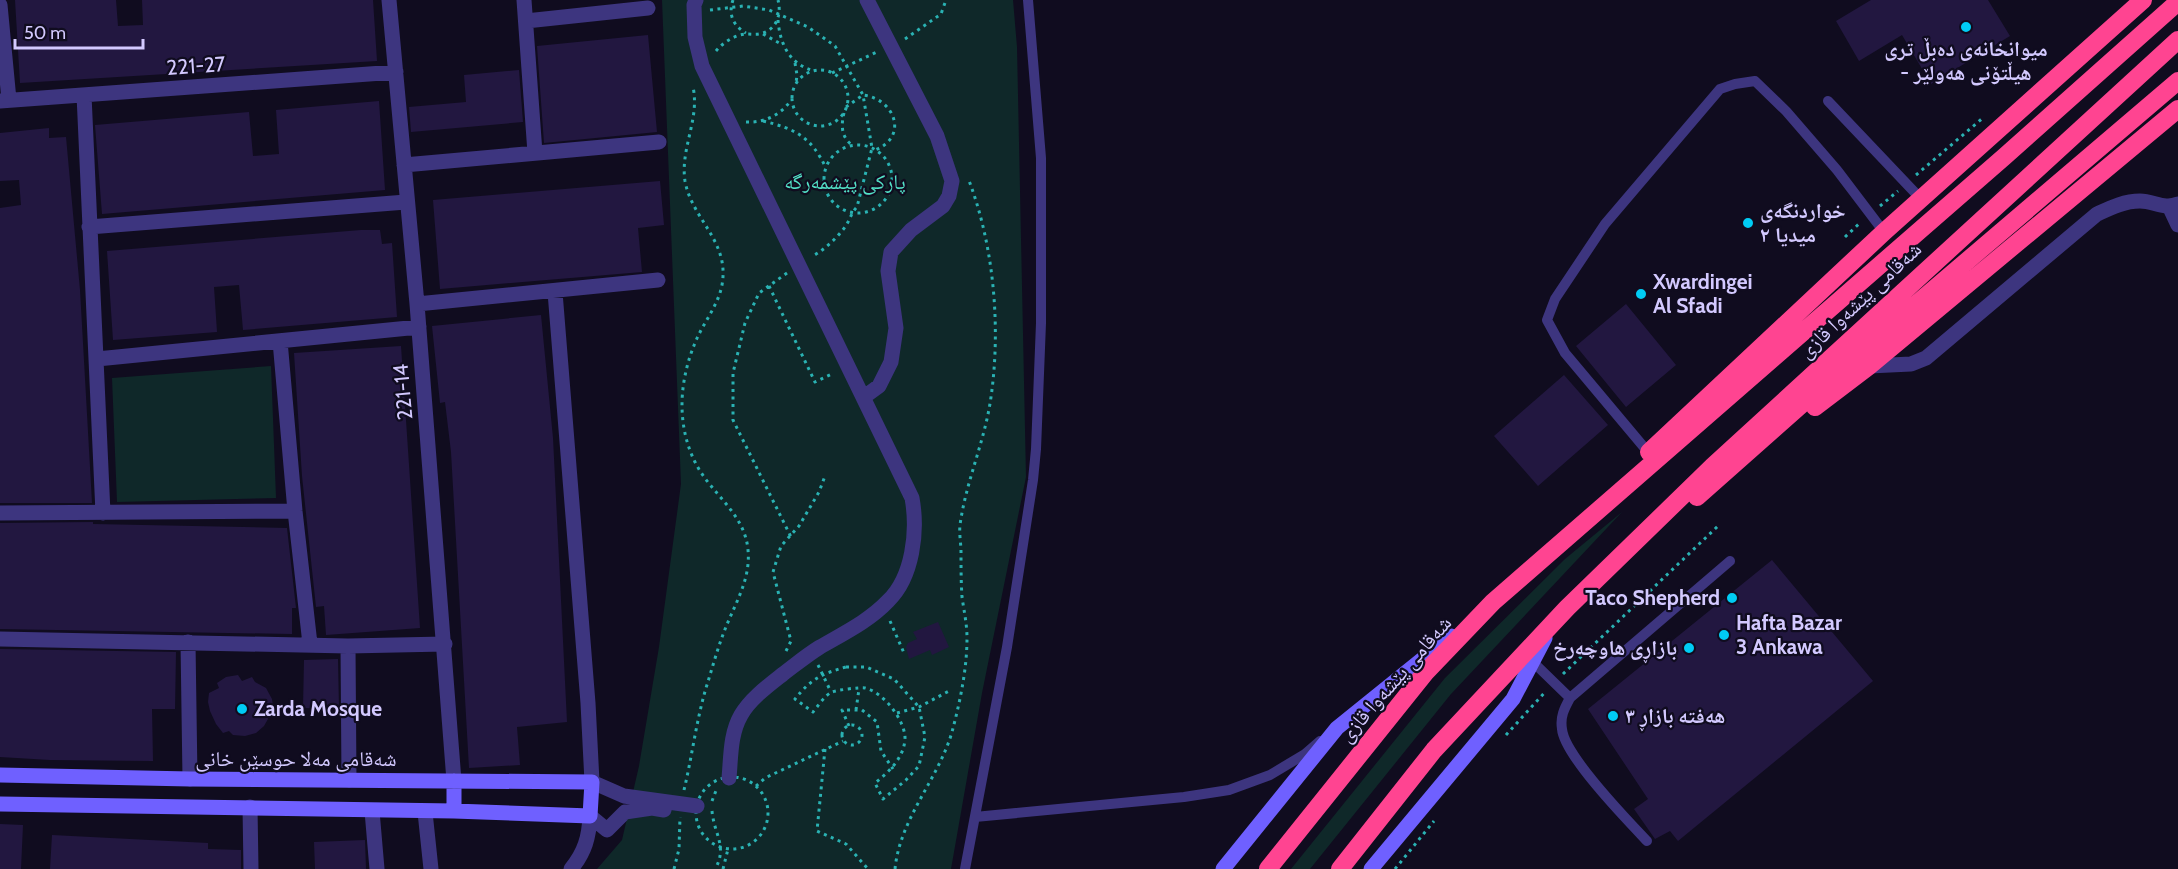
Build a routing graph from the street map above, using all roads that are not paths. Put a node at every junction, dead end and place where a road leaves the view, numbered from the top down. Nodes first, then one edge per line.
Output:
1 (389, 0) edge
2 (524, 0) edge
3 (867, 0) edge
4 (1028, 0) edge
5 (2144, 0) edge
6 (2178, 2) edge
7 (0, 5) edge
8 (648, 8) dead end
9 (695, 8) edge
10 (526, 21) junction
11 (2178, 40) edge
12 (396, 72) junction
13 (2178, 81) edge
14 (84, 95) junction
15 (5, 100) edge
16 (1828, 101) dead end
17 (2178, 109) edge
18 (659, 142) dead end
19 (535, 153) junction
20 (404, 165) junction
21 (1921, 199) junction
22 (406, 202) junction
23 (2174, 206) edge
24 (2178, 225) edge
25 (89, 227) junction
26 (1884, 232) junction
27 (658, 280) dead end
28 (555, 292) junction
29 (417, 304) junction
30 (419, 327) junction
31 (280, 340) junction
32 (97, 359) junction
33 (1869, 366) junction
34 (864, 397) junction
35 (1648, 452) junction
36 (1717, 480) junction
37 (295, 511) junction
38 (0, 513) edge
39 (103, 513) junction
40 (1571, 534) junction
41 (1730, 561) dead end
42 (1494, 602) junction
43 (1572, 603) junction
44 (0, 639) edge
45 (188, 642) junction
46 (310, 644) junction
47 (445, 644) junction
48 (348, 646) junction
49 (1533, 662) junction
50 (1570, 698) junction
51 (1337, 728) junction
52 (0, 775) edge
53 (723, 778) road end
54 (190, 780) junction
55 (349, 780) junction
56 (454, 781) junction
57 (592, 782) junction
58 (0, 804) edge
59 (250, 807) junction
60 (372, 811) junction
61 (454, 811) junction
62 (425, 812) junction
63 (590, 816) junction
64 (975, 816) junction
65 (1647, 841) dead end
66 (966, 868) edge
67 (251, 869) edge
68 (377, 869) edge
69 (430, 869) edge
70 (571, 869) edge
71 (1223, 869) edge
72 (1268, 869) edge
73 (1340, 869) edge
74 (1371, 869) edge

1 - 12 street, 221-14
2 - 10 street
3 - 34 street
4 - 64 lane
5 - 21 highway, شەقامی پێشەوا قازی
6 - 40 highway, شەقامی پێشەوا قازی
7 - 15 street
8 - 10 street
9 - 34 street
10 - 19 street
11 - 43 highway, شەقامی پێشەوا قازی
12 - 14 street, 221-27
12 - 20 street, 221-14
13 - 36 highway, شەقامی پێشەوا قازی
14 - 15 street, 221-27
14 - 25 street
16 - 21 lane
17 - 33 highway
18 - 19 street
19 - 20 street
20 - 22 street, 221-14
21 - 26 highway, شەقامی پێشەوا قازی
22 - 25 street
22 - 29 street, 221-14
23 - 24 street
23 - 33 street
25 - 32 street
26 - 35 highway, شەقامی پێشەوا قازی
26 - 35 lane
27 - 28 street
28 - 29 street
28 - 57 street
29 - 30 street, 221-14
30 - 31 street
30 - 47 street, 221-14
31 - 32 street
31 - 37 street
32 - 39 street
33 - 36 highway
34 - 53 street
35 - 40 highway, شەقامی پێشەوا قازی
36 - 43 highway, شەقامی پێشەوا قازی
37 - 39 street
37 - 46 street
38 - 39 street
40 - 42 highway, شەقامی پێشەوا قازی
41 - 50 lane
42 - 51 street
42 - 72 highway, شەقامی پێشەوا قازی
43 - 49 street
43 - 73 highway, شەقامی پێشەوا قازی
44 - 45 street
45 - 46 street
45 - 54 street
46 - 48 street
47 - 48 street
47 - 56 street, 221-14
48 - 55 street
49 - 50 lane
49 - 74 street
50 - 65 lane
51 - 64 lane
51 - 71 street
52 - 54 street, شەقامی مەلا حوسێن خانی
54 - 55 street, شەقامی مەلا حوسێن خانی
55 - 56 street, شەقامی مەلا حوسێن خانی
56 - 57 street, شەقامی مەلا حوسێن خانی
56 - 61 street
57 - 63 street
57 - 63 street
58 - 59 street
59 - 60 street
59 - 67 street
60 - 62 street
60 - 68 street
61 - 62 street
61 - 63 street
62 - 69 street
63 - 70 street
64 - 66 lane

